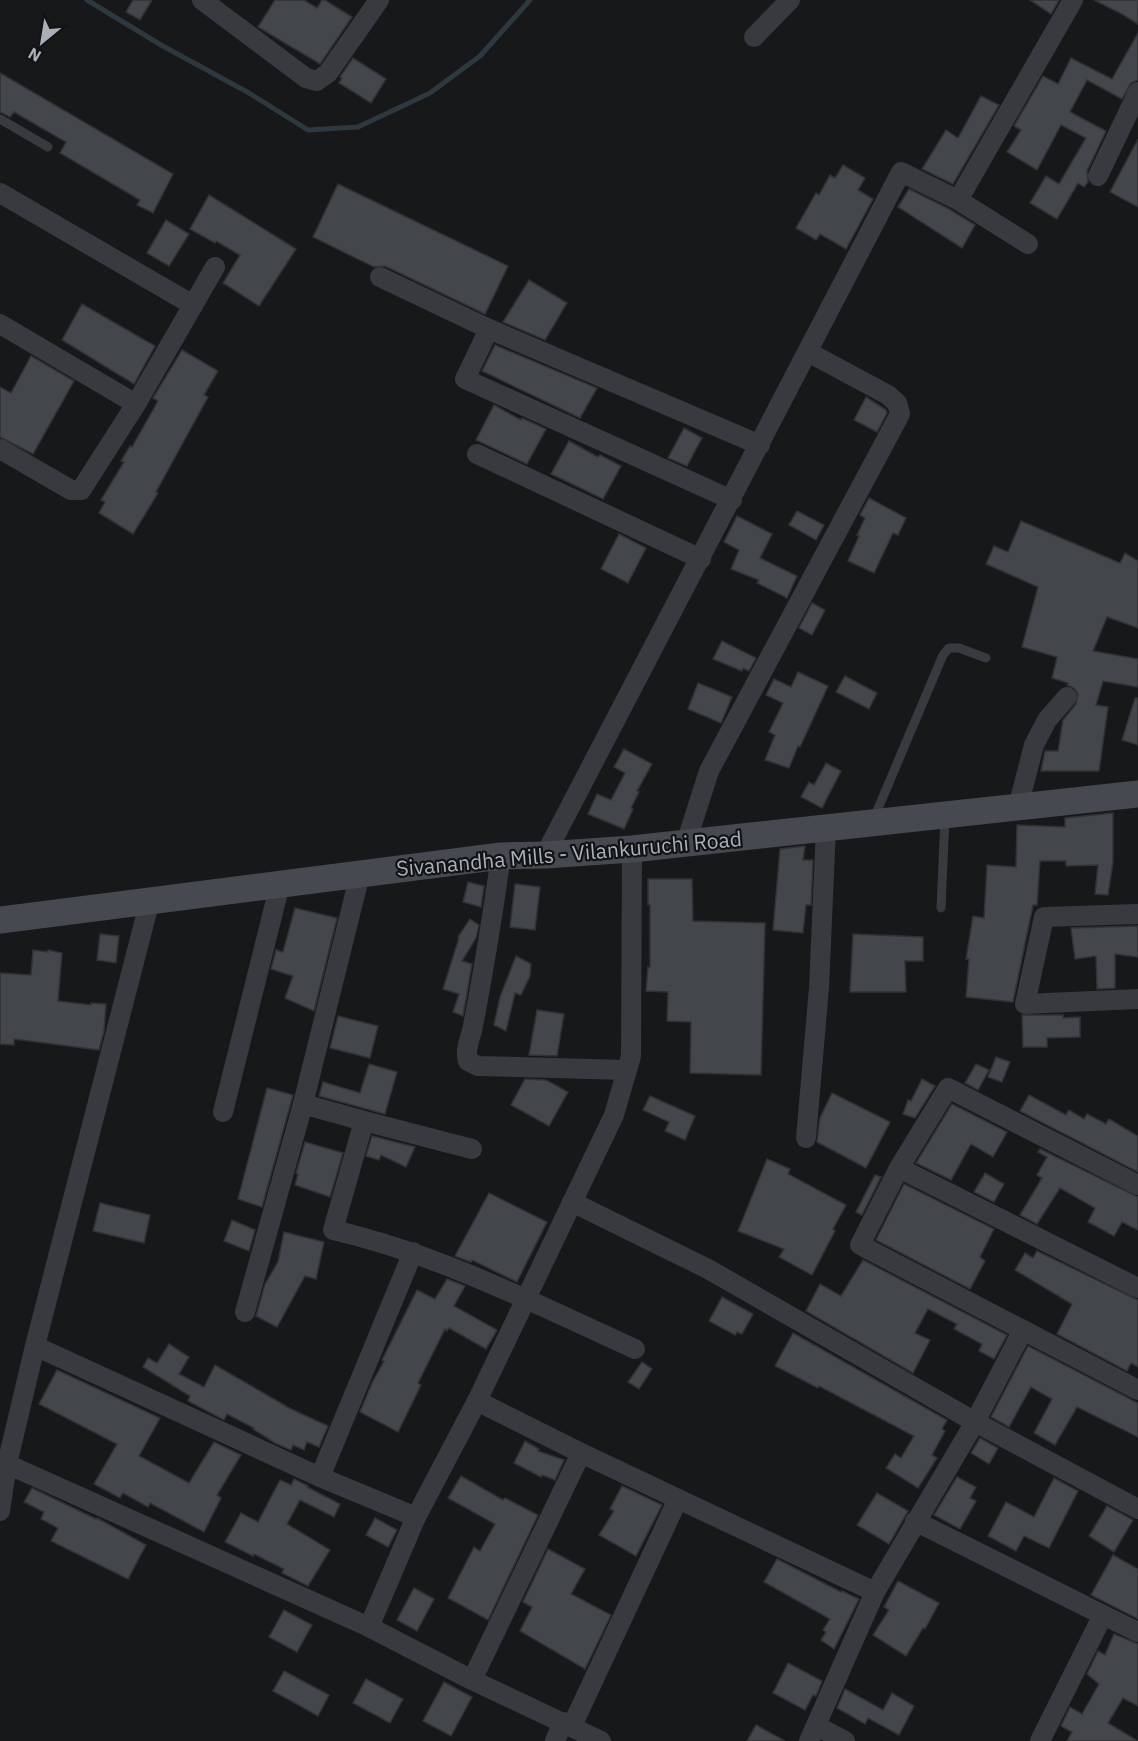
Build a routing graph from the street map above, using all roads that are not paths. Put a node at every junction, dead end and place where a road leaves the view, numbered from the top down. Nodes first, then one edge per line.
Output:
1 (202, 0) edge
2 (379, 0) edge
3 (790, 0) edge
4 (1073, 0) edge
5 (754, 37) dead end
6 (1138, 92) edge
7 (0, 119) edge
8 (48, 147) dead end
9 (1098, 176) dead end
10 (0, 193) edge
11 (957, 200) junction
12 (1028, 244) dead end
13 (215, 267) dead end
14 (380, 277) dead end
15 (193, 305) junction
16 (0, 324) edge
17 (489, 329) junction
18 (808, 352) junction
19 (136, 404) junction
20 (760, 445) junction
21 (0, 449) edge
22 (477, 454) dead end
23 (732, 500) junction
24 (701, 559) junction
25 (986, 658) dead end
26 (1067, 697) dead end
27 (1138, 794) edge
28 (1018, 807) junction
29 (945, 815) junction
30 (872, 823) junction
31 (826, 828) junction
32 (687, 843) junction
33 (632, 849) junction
34 (545, 855) junction
35 (501, 856) junction
36 (360, 874) junction
37 (280, 884) junction
38 (150, 900) junction
39 (941, 908) dead end
40 (1138, 914) edge
41 (0, 920) edge
42 (1138, 999) edge
43 (627, 1070) junction
44 (303, 1104) junction
45 (223, 1112) dead end
46 (364, 1121) junction
47 (806, 1138) dead end
48 (472, 1149) dead end
49 (899, 1168) junction
50 (1138, 1185) edge
51 (573, 1202) junction
52 (413, 1252) junction
53 (1138, 1288) edge
54 (526, 1300) junction
55 (245, 1312) dead end
56 (1023, 1330) junction
57 (35, 1346) junction
58 (634, 1349) dead end
59 (1138, 1390) edge
60 (477, 1401) junction
61 (975, 1422) junction
62 (581, 1453) junction
63 (7, 1464) junction
64 (320, 1477) junction
65 (678, 1499) junction
66 (1138, 1509) edge
67 (0, 1511) edge
68 (416, 1517) junction
69 (915, 1521) junction
70 (875, 1592) junction
71 (1103, 1615) junction
72 (369, 1627) junction
73 (1138, 1632) edge
74 (472, 1680) junction
75 (567, 1724) junction
76 (813, 1734) edge
77 (555, 1741) edge
78 (601, 1741) edge
79 (845, 1741) edge
80 (1040, 1741) edge

1 - 2 street
3 - 5 street
4 - 11 street
6 - 9 street
7 - 8 lane
10 - 15 street
11 - 12 street
11 - 18 street
13 - 15 street
14 - 17 street
15 - 19 street
16 - 19 street
17 - 20 street
17 - 23 street
18 - 20 street
18 - 32 street
19 - 21 street
20 - 23 street
22 - 24 street
23 - 24 street
24 - 34 street
25 - 30 lane
26 - 28 street
27 - 28 main road, Sivanandha Mills - Vilankuruchi Road
28 - 29 main road, Sivanandha Mills - Vilankuruchi Road
29 - 30 main road, Sivanandha Mills - Vilankuruchi Road
29 - 39 lane
30 - 31 main road, Sivanandha Mills - Vilankuruchi Road
31 - 32 main road, Sivanandha Mills - Vilankuruchi Road
31 - 47 street
32 - 33 main road, Sivanandha Mills - Vilankuruchi Road
33 - 34 main road, Sivanandha Mills - Vilankuruchi Road
33 - 43 street
34 - 35 main road, Sivanandha Mills - Vilankuruchi Road
35 - 36 main road, Sivanandha Mills - Vilankuruchi Road
35 - 43 street
36 - 37 main road, Sivanandha Mills - Vilankuruchi Road
36 - 44 street
37 - 38 main road, Sivanandha Mills - Vilankuruchi Road
37 - 45 street
38 - 41 main road, Sivanandha Mills - Vilankuruchi Road
38 - 57 street
40 - 42 street
43 - 51 street
44 - 46 street
44 - 55 street
46 - 48 street
46 - 52 street
49 - 50 street
49 - 53 street
49 - 56 street
51 - 54 street
51 - 61 street
52 - 54 street
52 - 64 street
54 - 58 street
54 - 60 street
56 - 59 street
56 - 61 street
57 - 63 street
57 - 64 street
60 - 62 street
60 - 68 street
61 - 66 street
61 - 69 street
62 - 65 street
62 - 74 street
63 - 67 street
63 - 72 street
64 - 68 street
65 - 70 street
65 - 75 street
68 - 72 street
69 - 70 street
69 - 71 street
70 - 76 street
71 - 73 street
71 - 80 street
72 - 74 street
74 - 75 street
75 - 77 street
75 - 78 street
76 - 79 street

